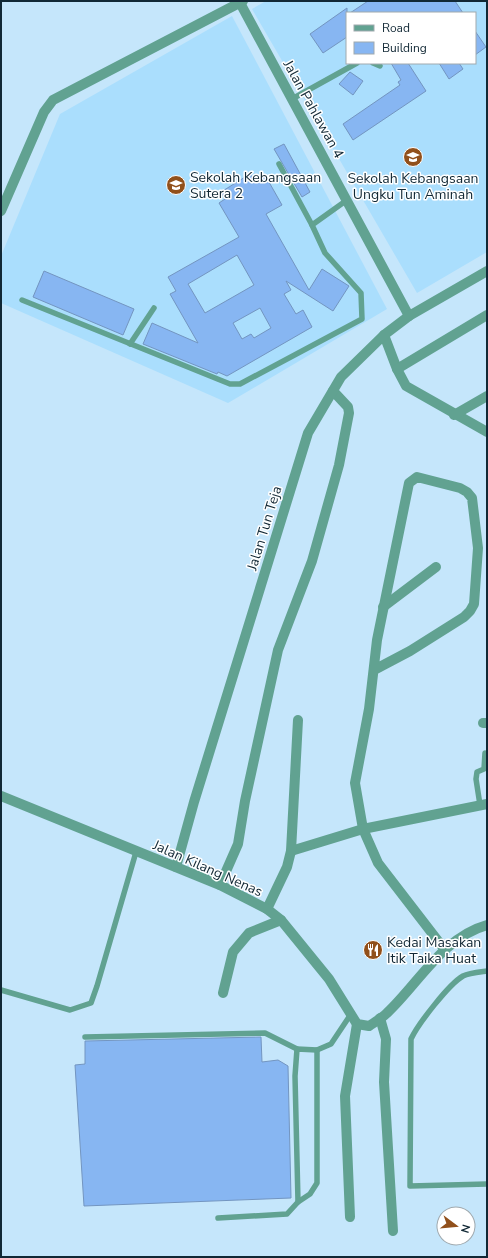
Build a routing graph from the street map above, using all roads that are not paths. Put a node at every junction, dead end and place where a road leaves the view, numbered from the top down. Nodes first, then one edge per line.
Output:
1 (241, 2) edge
2 (355, 64) edge
3 (375, 64) edge
4 (380, 66) dead end
5 (292, 99) junction
6 (279, 164) dead end
7 (348, 200) junction
8 (1, 211) edge
9 (312, 225) junction
10 (487, 271) edge
11 (22, 300) dead end
12 (154, 308) dead end
13 (487, 315) edge
14 (409, 316) junction
15 (384, 334) junction
16 (130, 344) junction
17 (397, 369) junction
18 (333, 391) junction
19 (487, 396) edge
20 (454, 414) junction
21 (487, 432) edge
22 (483, 547) edge
23 (436, 567) dead end
24 (383, 607) junction
25 (374, 670) junction
26 (298, 720) dead end
27 (485, 753) dead end
28 (1, 796) edge
29 (483, 804) edge
30 (363, 829) junction
31 (291, 850) junction
32 (136, 852) junction
33 (176, 867) junction
34 (220, 885) junction
35 (267, 909) junction
36 (281, 920) junction
37 (487, 925) edge
38 (445, 950) junction
39 (487, 971) edge
40 (1, 990) edge
41 (223, 993) dead end
42 (351, 1014) junction
43 (380, 1018) junction
44 (357, 1024) junction
45 (85, 1037) dead end
46 (297, 1049) junction
47 (317, 1050) junction
48 (487, 1184) edge
49 (298, 1202) junction
50 (350, 1217) dead end
51 (218, 1218) dead end
52 (393, 1231) dead end

1 - 5 street, Jalan Pahlawan 4
1 - 8 street
2 - 5 lane
3 - 4 lane
5 - 7 street, Jalan Pahlawan 4
6 - 9 lane
7 - 9 lane
7 - 14 street, Jalan Pahlawan 4
9 - 16 lane
10 - 14 street, Jalan Tun Teja
11 - 16 lane
12 - 16 lane
13 - 17 street
14 - 15 street, Jalan Tun Teja
15 - 17 street
15 - 18 street, Jalan Tun Teja
17 - 20 street
18 - 33 street, Jalan Tun Teja
18 - 34 street
19 - 20 street
20 - 21 street
22 - 24 street
22 - 25 street
23 - 24 street
24 - 25 street
25 - 30 street
26 - 31 street
27 - 29 lane
28 - 32 street, Jalan Kilang Nenas
29 - 30 street
30 - 31 street
30 - 38 street
31 - 35 street
32 - 33 street, Jalan Kilang Nenas
32 - 40 lane
33 - 34 street, Jalan Kilang Nenas
34 - 35 street, Jalan Kilang Nenas
35 - 36 street, Jalan Kilang Nenas
36 - 41 street
36 - 42 street, Jalan Kilang Nenas
37 - 38 street
38 - 43 street
39 - 48 lane
42 - 44 street, Jalan Kilang Nenas
42 - 47 lane
43 - 44 street
43 - 52 street
44 - 50 street
45 - 46 lane
46 - 47 lane
46 - 49 lane
47 - 49 lane
49 - 51 lane

